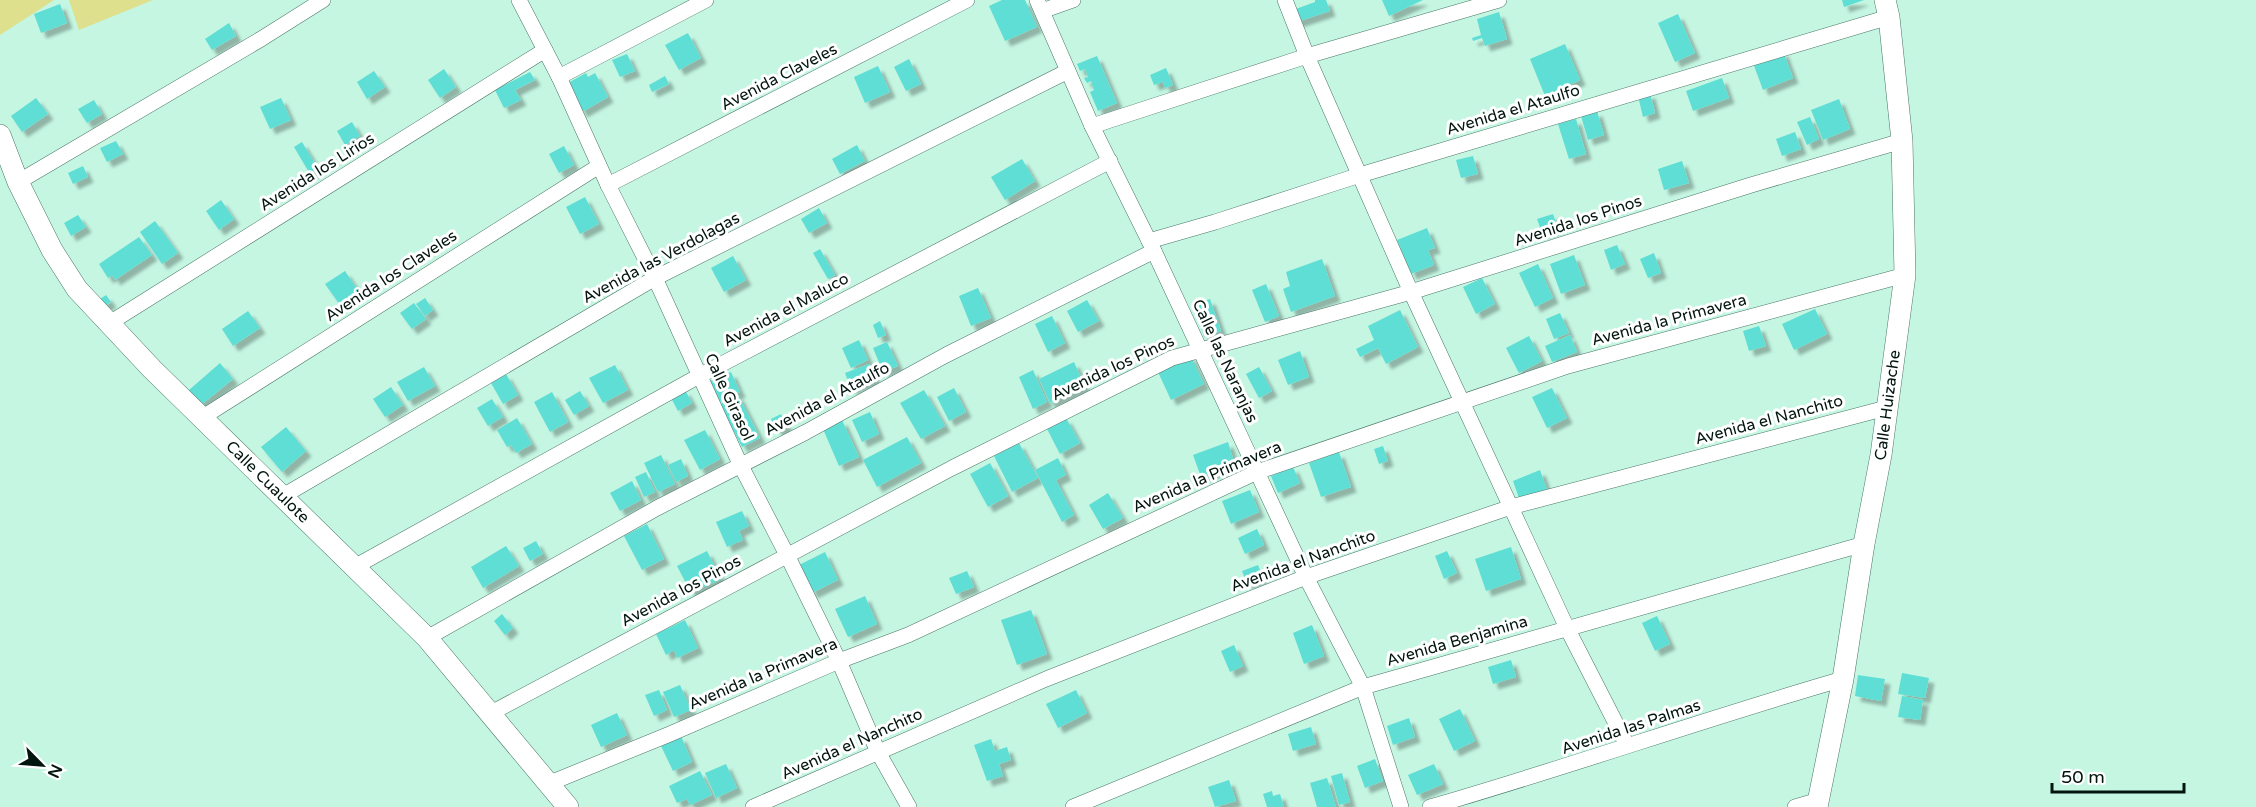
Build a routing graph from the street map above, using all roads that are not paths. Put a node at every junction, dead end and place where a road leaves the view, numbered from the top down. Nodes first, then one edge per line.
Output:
1 (323, 0) edge
2 (519, 0) edge
3 (706, 0) edge
4 (967, 0) edge
5 (1073, 0) edge
6 (1285, 0) edge
7 (1499, 0) edge
8 (1040, 5) edge
9 (1887, 8) edge
10 (545, 50) junction
11 (1307, 56) junction
12 (1068, 71) junction
13 (559, 77) junction
14 (1092, 126) junction
15 (0, 135) edge
16 (1902, 141) junction
17 (1110, 161) junction
18 (599, 166) junction
19 (1360, 175) junction
20 (18, 182) junction
21 (608, 185) junction
22 (1151, 246) junction
23 (1905, 275) junction
24 (655, 278) junction
25 (1411, 292) junction
26 (108, 324) junction
27 (1200, 350) junction
28 (699, 376) junction
29 (1464, 403) junction
30 (1886, 408) junction
31 (203, 417) junction
32 (740, 464) junction
33 (1257, 472) junction
34 (283, 496) junction
35 (1512, 507) junction
36 (1864, 544) junction
37 (788, 555) junction
38 (356, 566) junction
39 (1306, 577) junction
40 (1567, 628) junction
41 (427, 638) junction
42 (838, 661) junction
43 (1843, 679) junction
44 (1363, 687) junction
45 (491, 713) junction
46 (1627, 745) junction
47 (878, 752) junction
48 (550, 783) junction
49 (1818, 803) edge
50 (568, 807) edge
51 (753, 807) edge
52 (909, 807) edge
53 (1073, 807) edge
54 (1401, 807) edge
55 (1430, 807) edge
56 (1795, 807) edge

1 - 20 street
2 - 10 street, Calle Girasol
3 - 13 street
4 - 21 street, Avenida Claveles
5 - 8 street
6 - 11 street
7 - 11 street
8 - 12 street, Calle las Naranjas
9 - 16 street, Calle Huizache
9 - 19 street, Avenida el Ataulfo
10 - 13 street, Calle Girasol
10 - 26 street, Avenida los Lirios
11 - 14 street
11 - 19 street
12 - 14 street, Calle las Naranjas
12 - 24 street, Avenida las Verdolagas
13 - 18 street, Calle Girasol
14 - 17 street, Calle las Naranjas
15 - 20 street, Calle Cuaulote
16 - 23 street, Calle Huizache
16 - 25 street, Avenida los Pinos
17 - 22 street, Calle las Naranjas
17 - 28 street, Avenida el Maluco
18 - 21 street, Calle Girasol
18 - 31 street, Avenida los Claveles
19 - 22 street, Avenida el Ataulfo
19 - 25 street
20 - 26 street, Calle Cuaulote
21 - 24 street, Calle Girasol
22 - 27 street, Calle las Naranjas
22 - 32 street, Avenida el Ataulfo
23 - 29 street, Avenida la Primavera
23 - 30 street, Calle Huizache
24 - 28 street, Calle Girasol
24 - 34 street, Avenida las Verdolagas
25 - 27 street, Avenida los Pinos
25 - 29 street
26 - 31 street, Calle Cuaulote
27 - 33 street, Calle las Naranjas
27 - 37 street, Avenida los Pinos
28 - 32 street, Calle Girasol
28 - 38 street, Avenida el Maluco
29 - 33 street, Avenida la Primavera
29 - 35 street
30 - 35 street, Avenida el Nanchito
30 - 36 street, Calle Huizache
31 - 34 street, Calle Cuaulote
32 - 37 street, Calle Girasol
32 - 41 street, Avenida el Ataulfo
33 - 39 street, Calle las Naranjas
33 - 42 street, Avenida la Primavera
34 - 38 street, Calle Cuaulote
35 - 39 street, Avenida el Nanchito
35 - 40 street
36 - 40 street, Avenida Benjamina
36 - 43 street, Calle Huizache
37 - 42 street, Calle Girasol
37 - 45 street, Avenida los Pinos
38 - 41 street, Calle Cuaulote
39 - 44 street, Calle las Naranjas
39 - 47 street, Avenida el Nanchito
40 - 44 street, Avenida Benjamina
40 - 46 street
41 - 45 street, Calle Cuaulote
42 - 47 street, Calle Girasol
42 - 48 street, Avenida la Primavera
43 - 46 street, Avenida las Palmas
43 - 49 street, Calle Huizache
44 - 53 street, Avenida Benjamina
44 - 54 street, Calle las Naranjas
45 - 48 street, Calle Cuaulote
46 - 55 street, Avenida las Palmas
47 - 51 street, Avenida el Nanchito
47 - 52 street, Calle Girasol
48 - 50 street, Calle Cuaulote
49 - 56 street

